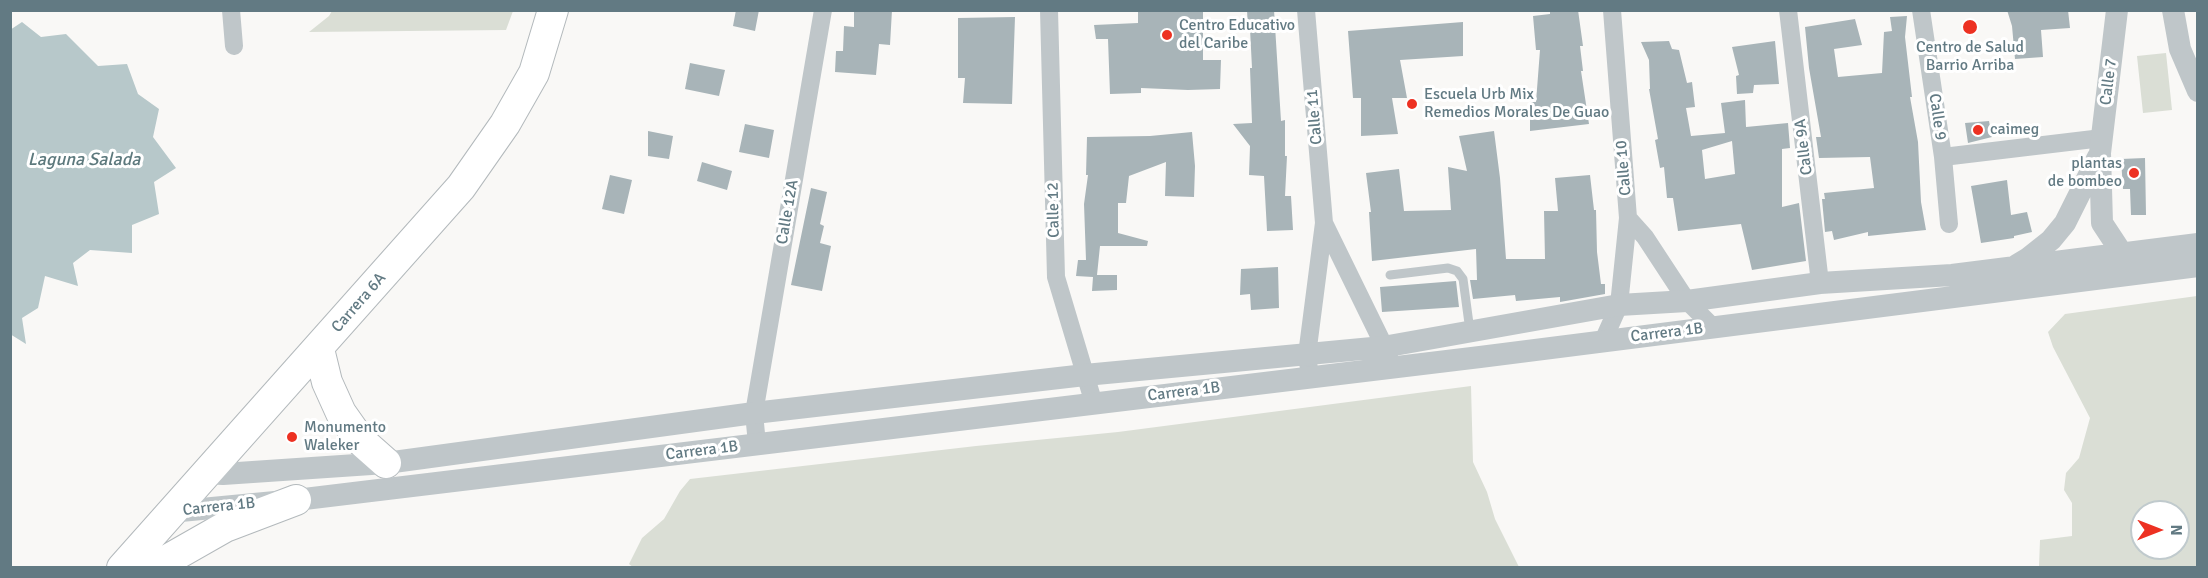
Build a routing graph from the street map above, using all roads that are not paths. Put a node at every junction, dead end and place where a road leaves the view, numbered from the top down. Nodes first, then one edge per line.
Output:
1 (231, 10) edge
2 (553, 10) edge
3 (823, 10) edge
4 (1049, 10) edge
5 (1306, 10) edge
6 (1612, 10) edge
7 (1788, 10) edge
8 (1921, 10) edge
9 (2117, 10) edge
10 (2173, 10) edge
11 (234, 46) dead end
12 (2198, 91) edge
13 (2101, 145) junction
14 (1943, 157) junction
15 (1628, 218) junction
16 (1324, 223) junction
17 (1949, 224) dead end
18 (2198, 244) edge
19 (2122, 253) junction
20 (2198, 266) edge
21 (2012, 267) junction
22 (1390, 274) dead end
23 (2136, 274) junction
24 (1820, 283) junction
25 (1688, 301) junction
26 (1618, 305) junction
27 (1713, 327) junction
28 (1470, 331) junction
29 (1603, 341) junction
30 (1383, 347) junction
31 (319, 349) junction
32 (1309, 366) junction
33 (1395, 367) junction
34 (1085, 375) junction
35 (1094, 404) junction
36 (754, 413) junction
37 (756, 444) junction
38 (386, 463) junction
39 (205, 473) junction
40 (296, 500) junction
41 (170, 512) junction
42 (122, 567) edge
43 (153, 567) edge

1 - 11 street
2 - 31 highway, Carrera 6A
3 - 36 street, Calle 12A
4 - 34 street, Calle 12
5 - 16 street, Calle 11
6 - 15 street, Calle 10
7 - 24 street, Calle 9A
8 - 14 street, Calle 9
9 - 13 street, Calle 7
10 - 12 street
13 - 14 street
13 - 19 street
13 - 21 street
14 - 17 street, Calle 9
15 - 25 street
15 - 26 street, Calle 10
16 - 30 street
16 - 32 street
18 - 19 street, Carrera 1B
19 - 21 street, Carrera 1B
19 - 23 street
20 - 23 street, Carrera 1B
21 - 24 street, Carrera 1B
22 - 28 lane
23 - 27 street, Carrera 1B
24 - 25 street, Carrera 1B
25 - 26 street, Carrera 1B
25 - 27 street
26 - 28 street, Carrera 1B
26 - 29 street, Calle 10
27 - 29 street, Carrera 1B
28 - 30 street, Carrera 1B
29 - 33 street, Carrera 1B
30 - 32 street, Carrera 1B
30 - 33 street
31 - 38 highway
31 - 39 highway, Carrera 6A
32 - 33 street, Carrera 1B
32 - 34 street, Carrera 1B
32 - 35 street, Carrera 1B
34 - 35 street, Calle 12
34 - 36 street, Carrera 1B
35 - 37 street, Carrera 1B
36 - 37 street, Calle 12A
36 - 38 street, Carrera 1B
37 - 40 street, Carrera 1B
38 - 39 street, Carrera 1B
39 - 41 highway, Carrera 6A
40 - 41 street, Carrera 1B
40 - 43 highway
41 - 42 highway, Carrera 6A

